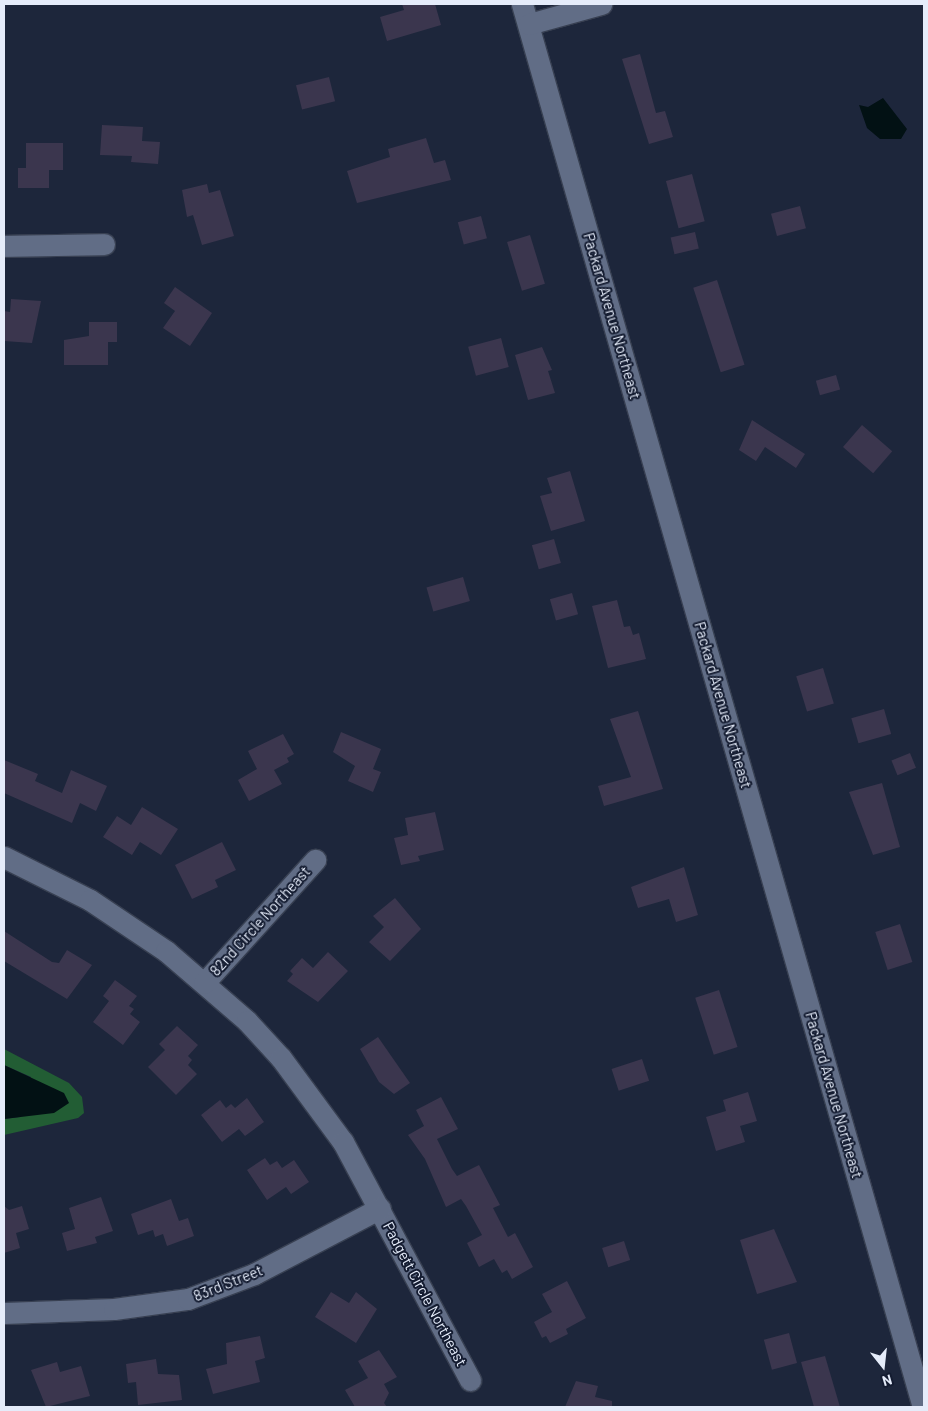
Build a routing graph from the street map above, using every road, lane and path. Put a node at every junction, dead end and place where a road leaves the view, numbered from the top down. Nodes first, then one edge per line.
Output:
1 (522, 4) edge
2 (602, 4) edge
3 (529, 24) junction
4 (104, 244) dead end
5 (4, 246) edge
6 (4, 857) edge
7 (315, 860) dead end
8 (204, 983) junction
9 (380, 1208) junction
10 (4, 1313) edge
11 (470, 1380) dead end
12 (922, 1407) edge

1 - 3 street, Packard Avenue Northeast
2 - 3 street
3 - 12 street, Packard Avenue Northeast
4 - 5 street
6 - 8 street, Padgett Circle Northeast
7 - 8 street, 82nd Circle Northeast
8 - 9 street, Padgett Circle Northeast
9 - 10 street, 83rd Street
9 - 11 street, Padgett Circle Northeast

